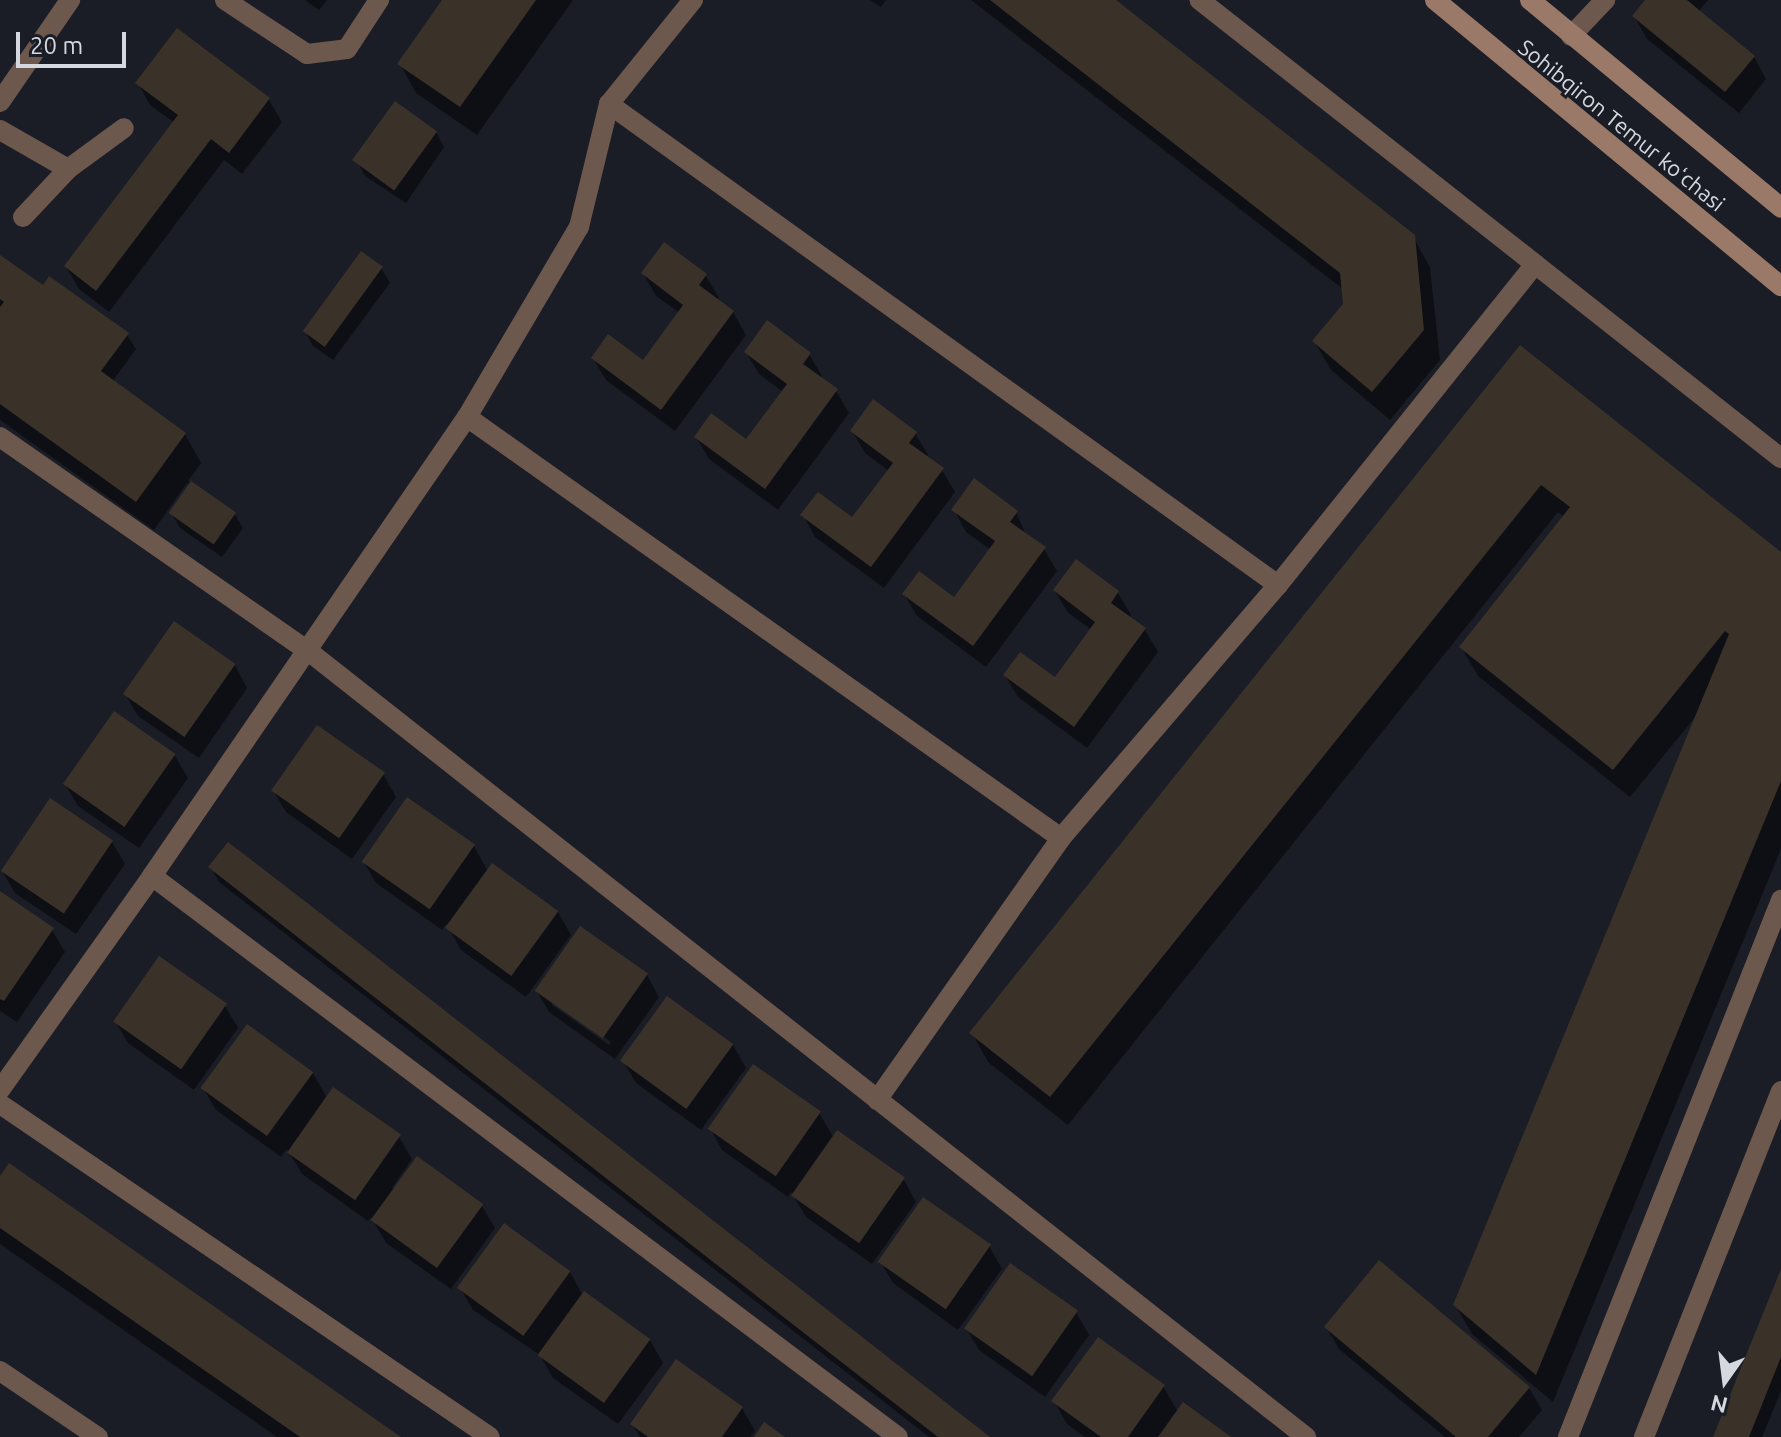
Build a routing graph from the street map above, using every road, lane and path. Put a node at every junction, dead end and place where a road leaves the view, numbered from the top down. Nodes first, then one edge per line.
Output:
1 (70, 0) edge
2 (225, 0) edge
3 (379, 0) edge
4 (693, 0) edge
5 (1199, 0) edge
6 (1435, 0) edge
7 (1530, 0) edge
8 (1605, 0) edge
9 (1571, 36) junction
10 (0, 102) edge
11 (609, 104) junction
12 (124, 128) dead end
13 (0, 130) edge
14 (68, 169) junction
15 (1781, 208) edge
16 (23, 217) dead end
17 (1535, 264) junction
18 (1781, 286) edge
19 (467, 417) junction
20 (0, 437) edge
21 (1781, 458) edge
22 (1278, 585) junction
23 (307, 650) junction
24 (1061, 838) junction
25 (152, 876) junction
26 (1781, 900) edge
27 (0, 1090) edge
28 (1781, 1091) edge
29 (877, 1100) junction
30 (0, 1104) edge
31 (0, 1371) edge
32 (98, 1437) edge
33 (490, 1437) edge
34 (898, 1437) edge
35 (1306, 1437) edge
36 (1568, 1437) edge
37 (1644, 1437) edge

1 - 10 street
2 - 3 street
4 - 11 street
5 - 17 street
6 - 18 main road, Sohibqiron Temur koʻchasi
7 - 9 main road, Sohibqiron Temur koʻchasi
8 - 9 street
9 - 15 main road, Sohibqiron Temur koʻchasi
11 - 19 street
11 - 22 street
12 - 14 street
13 - 14 street
14 - 16 street
17 - 21 street
17 - 22 street
19 - 23 street
19 - 24 street
20 - 23 street
22 - 24 street
23 - 25 street
23 - 29 street
24 - 29 street
25 - 27 street
25 - 34 street
26 - 36 street
28 - 37 street
29 - 35 street
30 - 33 street
31 - 32 street

